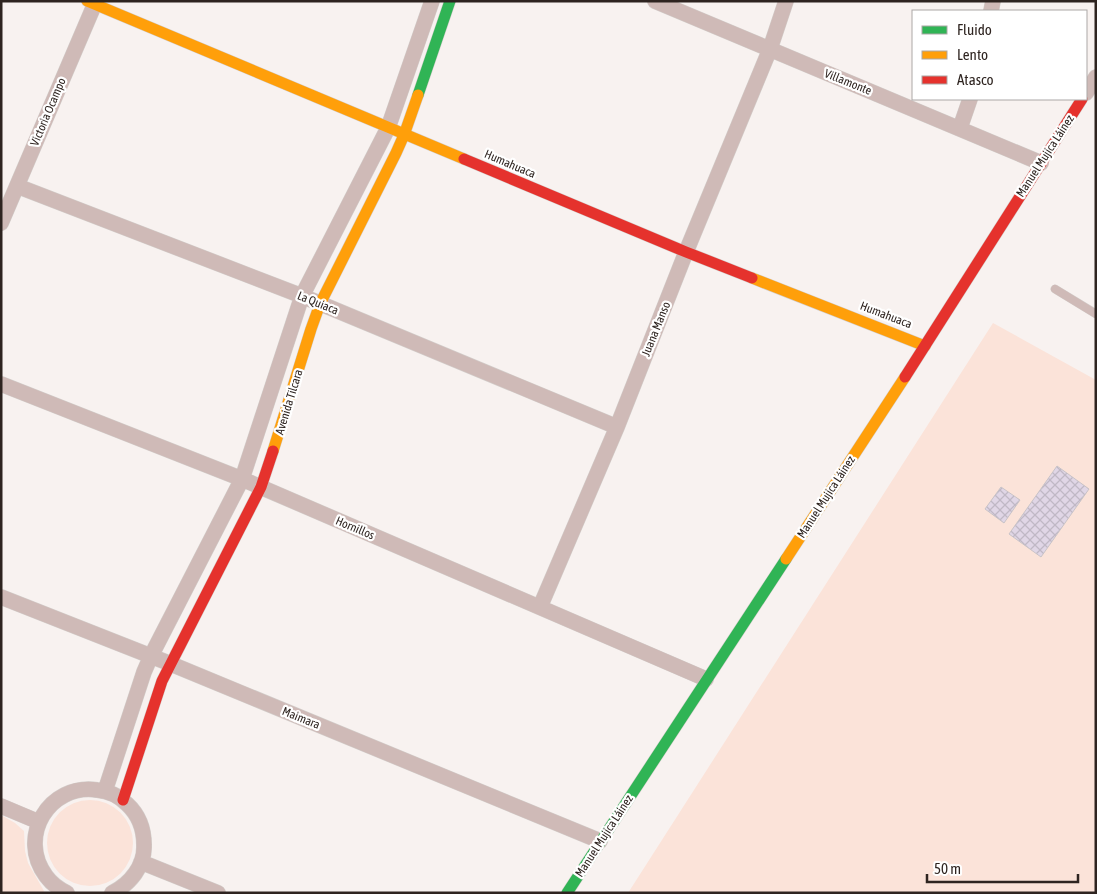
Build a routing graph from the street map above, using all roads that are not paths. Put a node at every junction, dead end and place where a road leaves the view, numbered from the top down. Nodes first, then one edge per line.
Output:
1 (432, 1) edge
2 (450, 1) edge
3 (655, 1) edge
4 (786, 1) edge
5 (92, 2) edge
6 (770, 49) junction
7 (1096, 77) edge
8 (1087, 91) edge
9 (970, 100) edge
10 (1081, 100) edge
11 (388, 128) junction
12 (960, 128) junction
13 (404, 135) junction
14 (1040, 163) junction
15 (16, 186) junction
16 (1, 223) edge
17 (686, 252) junction
18 (1055, 289) dead end
19 (302, 296) junction
20 (320, 304) junction
21 (1096, 314) edge
22 (925, 346) junction
23 (1, 384) edge
24 (617, 427) junction
25 (242, 479) junction
26 (261, 487) junction
27 (1, 597) edge
28 (540, 607) junction
29 (151, 656) junction
30 (171, 664) junction
31 (706, 679) junction
32 (105, 791) junction
33 (123, 800) junction
34 (1, 806) edge
35 (39, 822) junction
36 (600, 841) junction
37 (141, 862) junction
38 (60, 891) edge
39 (112, 893) edge
40 (218, 893) edge
41 (567, 893) edge

1 - 11 street, Avenida Tilcara
2 - 13 street, Avenida Tilcara
3 - 6 street, Villamonte
4 - 6 street, Juana Manso
5 - 11 street, Humahuaca
5 - 15 street, Victoria Ocampo
6 - 12 street, Villamonte
6 - 17 street, Juana Manso
7 - 8 street
9 - 12 street
10 - 14 street, Manuel Mujica Láinez
11 - 13 street, Humahuaca
11 - 19 street, Avenida Tilcara
12 - 14 street, Villamonte
13 - 17 street, Humahuaca
13 - 20 street, Avenida Tilcara
14 - 22 street, Manuel Mujica Láinez
15 - 16 street, Victoria Ocampo
15 - 19 street, La Quiaca
17 - 22 street, Humahuaca
17 - 24 street, Juana Manso
18 - 21 lane
19 - 20 street, La Quiaca
19 - 25 street, Avenida Tilcara
20 - 24 street, La Quiaca
20 - 26 street, Avenida Tilcara
22 - 31 street, Manuel Mujica Láinez
23 - 25 street, Hornillos
24 - 28 street, Juana Manso
25 - 26 street, Hornillos
25 - 29 street, Avenida Tilcara
26 - 28 street, Hornillos
26 - 30 street, Avenida Tilcara
27 - 29 street, Maimara
28 - 31 street, Hornillos
29 - 30 street, Maimara
29 - 32 street, Avenida Tilcara
30 - 33 street, Avenida Tilcara
30 - 36 street, Maimara
31 - 36 street, Manuel Mujica Láinez
32 - 33 street
32 - 35 street
33 - 37 street
34 - 35 street
35 - 38 street
36 - 41 street, Manuel Mujica Láinez
37 - 39 street
37 - 40 street

